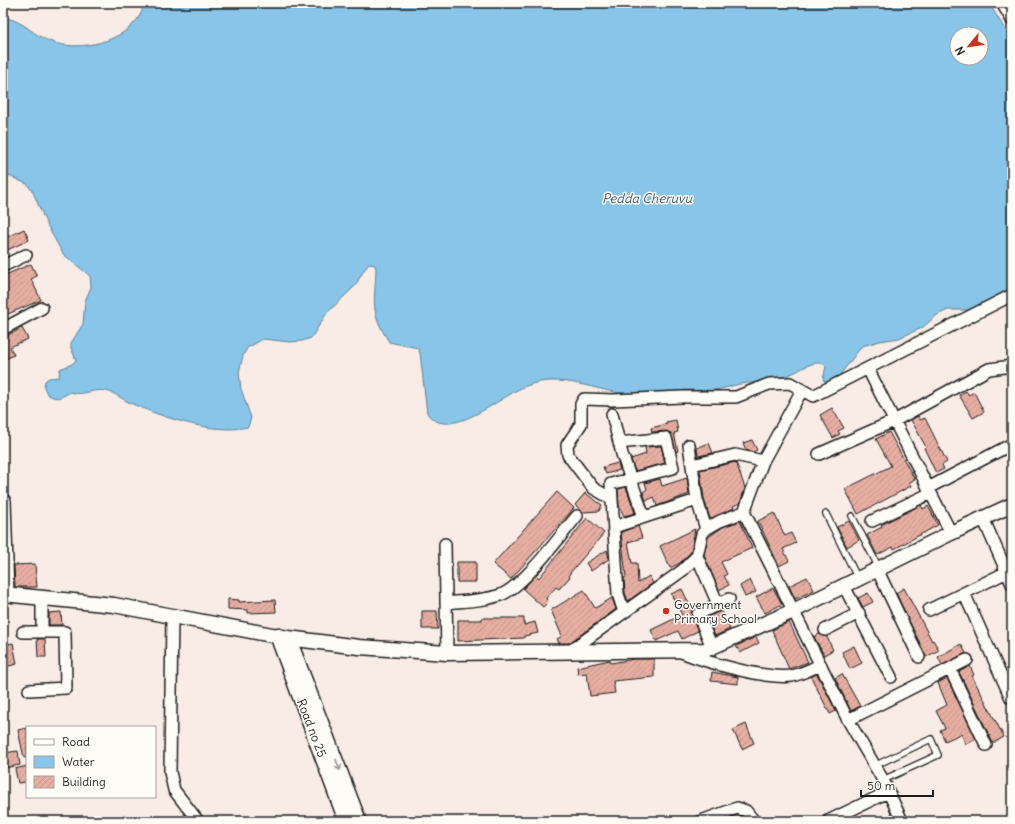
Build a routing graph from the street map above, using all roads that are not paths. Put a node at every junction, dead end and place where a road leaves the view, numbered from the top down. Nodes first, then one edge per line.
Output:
1 (1002, 3) edge
2 (1012, 20) edge
3 (26, 255) dead end
4 (3, 266) edge
5 (1012, 295) edge
6 (42, 308) dead end
7 (3, 329) edge
8 (1012, 366) edge
9 (868, 369) junction
10 (802, 390) junction
11 (612, 414) dead end
12 (894, 421) junction
13 (619, 443) junction
14 (1012, 444) edge
15 (689, 445) dead end
16 (819, 454) dead end
17 (763, 461) junction
18 (692, 465) junction
19 (631, 479) junction
20 (930, 490) junction
21 (612, 499) junction
22 (697, 500) junction
23 (3, 501) edge
24 (1012, 505) edge
25 (744, 512) junction
26 (826, 514) dead end
27 (577, 516) dead end
28 (852, 516) dead end
29 (644, 517) junction
30 (983, 518) junction
31 (872, 520) dead end
32 (614, 527) junction
33 (706, 529) junction
34 (951, 533) junction
35 (446, 544) dead end
36 (697, 556) junction
37 (878, 569) junction
38 (1007, 572) junction
39 (858, 579) junction
40 (1012, 584) edge
41 (844, 586) junction
42 (964, 593) junction
43 (5, 594) edge
44 (42, 598) junction
45 (729, 600) dead end
46 (446, 603) junction
47 (718, 604) junction
48 (929, 610) dead end
49 (793, 611) junction
50 (624, 612) junction
51 (859, 614) junction
52 (172, 617) junction
53 (826, 630) dead end
54 (23, 632) dead end
55 (42, 632) junction
56 (282, 636) junction
57 (712, 647) junction
58 (570, 651) junction
59 (676, 651) junction
60 (447, 653) junction
61 (919, 657) dead end
62 (967, 660) dead end
63 (821, 664) junction
64 (950, 669) junction
65 (891, 677) dead end
66 (29, 690) dead end
67 (1011, 698) dead end
68 (848, 720) junction
69 (986, 744) dead end
70 (874, 766) junction
71 (883, 780) junction
72 (338, 783) junction
73 (888, 792) junction
74 (198, 821) edge
75 (346, 821) edge
76 (359, 821) edge
77 (701, 821) edge
78 (754, 821) edge
79 (828, 821) edge
80 (902, 821) edge

1 - 2 street
3 - 4 street
5 - 9 street
6 - 7 street
8 - 12 street
9 - 10 street
9 - 12 street
10 - 17 street
10 - 21 street
11 - 13 street
12 - 16 street
12 - 20 street
13 - 19 street
13 - 19 street
14 - 20 street
15 - 18 street
17 - 18 street
17 - 25 street
18 - 22 street
19 - 21 street
19 - 29 street
20 - 31 street
20 - 34 street
21 - 32 street
22 - 29 street
22 - 33 street
23 - 43 street
24 - 30 street
25 - 33 street
25 - 49 street
26 - 39 lane
27 - 46 street
28 - 37 lane
29 - 32 street
30 - 34 street
30 - 38 street
32 - 50 street
33 - 36 street
34 - 37 street
35 - 46 street
36 - 47 street
36 - 50 street
37 - 39 street
37 - 61 street
38 - 40 street
38 - 42 street
39 - 41 street
41 - 49 street
41 - 51 street
42 - 48 street
42 - 67 street
43 - 44 street
44 - 52 street
44 - 55 street
45 - 47 street
46 - 60 street
47 - 57 street
49 - 57 street
49 - 63 street
50 - 58 street
51 - 53 street
51 - 65 street
52 - 56 street
52 - 74 street
54 - 55 street
55 - 66 street
56 - 60 street
56 - 72 street, Road no 25
57 - 59 street
58 - 59 street
58 - 60 street
59 - 63 street
62 - 64 street
63 - 68 street
64 - 68 street
64 - 69 street
68 - 70 street
70 - 71 street
70 - 71 lane
71 - 73 street
72 - 75 street, Road no 25
72 - 76 street, Road no 25
73 - 79 street
73 - 80 street
77 - 78 street

